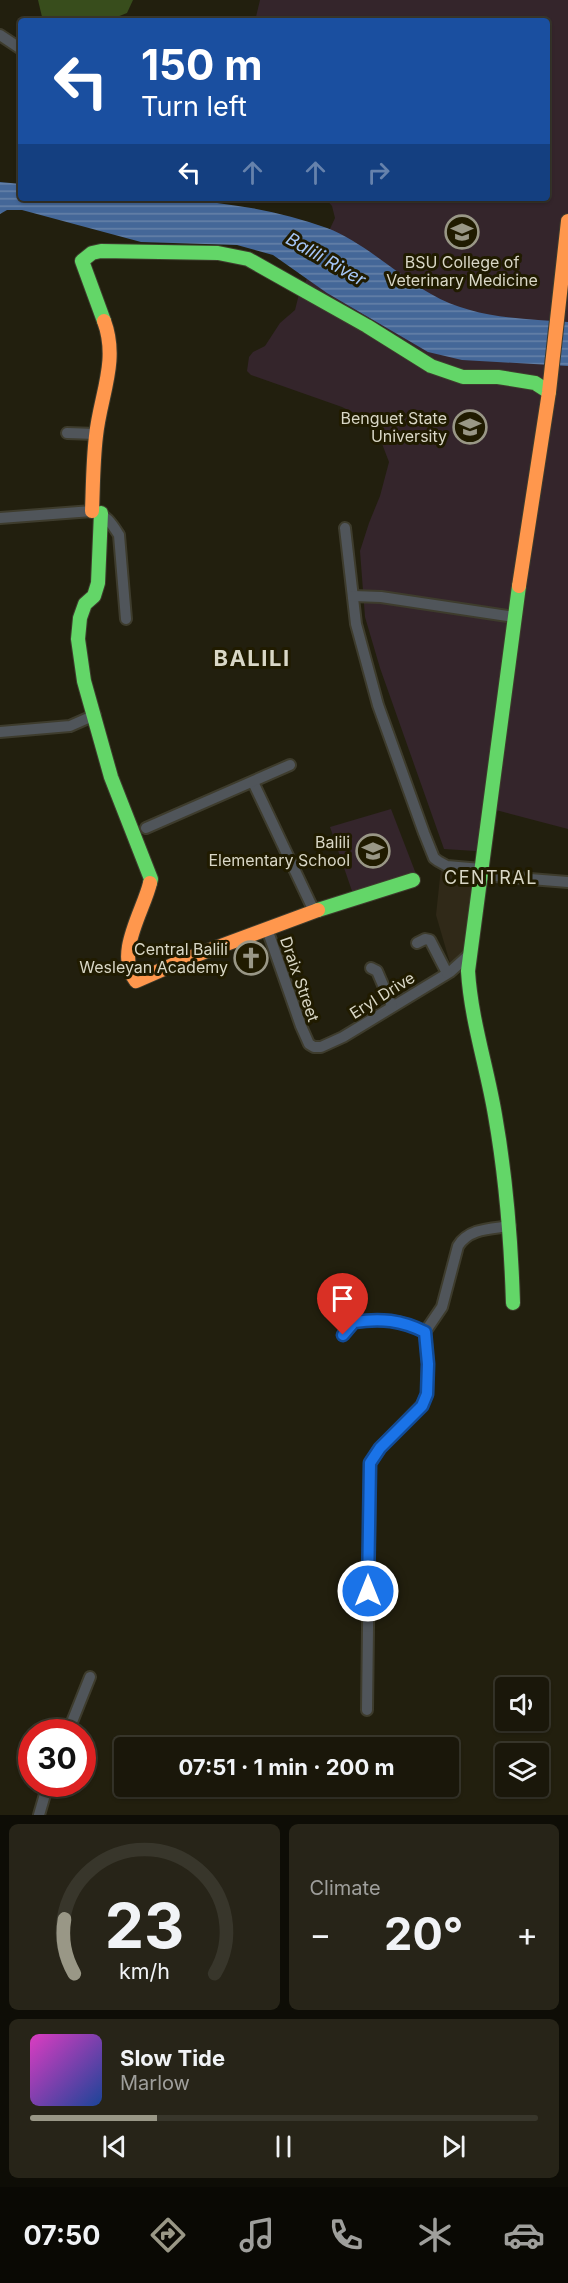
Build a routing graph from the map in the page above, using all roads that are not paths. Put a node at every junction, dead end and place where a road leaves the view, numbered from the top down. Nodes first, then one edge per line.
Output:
1 (0, 34) edge
2 (18, 47) edge
3 (568, 221) edge
4 (550, 387) junction
5 (67, 434) dead end
6 (96, 434) junction
7 (96, 512) junction
8 (0, 519) edge
9 (345, 528) dead end
10 (353, 596) junction
11 (514, 617) junction
12 (126, 619) dead end
13 (95, 715) junction
14 (0, 732) edge
15 (290, 765) dead end
16 (253, 782) junction
17 (146, 828) dead end
18 (481, 872) junction
19 (413, 880) dead end
20 (568, 882) edge
21 (314, 911) junction
22 (267, 929) junction
23 (417, 943) dead end
24 (471, 953) junction
25 (371, 968) dead end
26 (447, 973) junction
27 (392, 1006) junction
28 (306, 1038) joint
29 (510, 1226) junction
30 (513, 1303) dead end
31 (425, 1332) junction
32 (343, 1335) dead end
33 (90, 1677) dead end
34 (367, 1710) dead end
35 (73, 1719) edge
36 (44, 1797) edge
37 (39, 1815) edge

1 - 2 street
3 - 4 street
4 - 6 street
4 - 11 street
5 - 6 street
6 - 7 street
7 - 8 street
7 - 12 street
7 - 13 street
9 - 10 street
10 - 11 street
10 - 18 street
11 - 18 street
13 - 14 street
13 - 22 street
15 - 16 street
16 - 17 street
16 - 21 street
18 - 20 street
18 - 24 street
19 - 21 street
21 - 22 street
22 - 28 street, Draix Street
23 - 26 street
24 - 26 street, Eryl Drive
24 - 29 street
25 - 27 street
26 - 27 street, Eryl Drive
27 - 28 street, Eryl Drive
29 - 30 street
29 - 31 street
31 - 32 street
31 - 34 street
33 - 35 street
36 - 37 street

